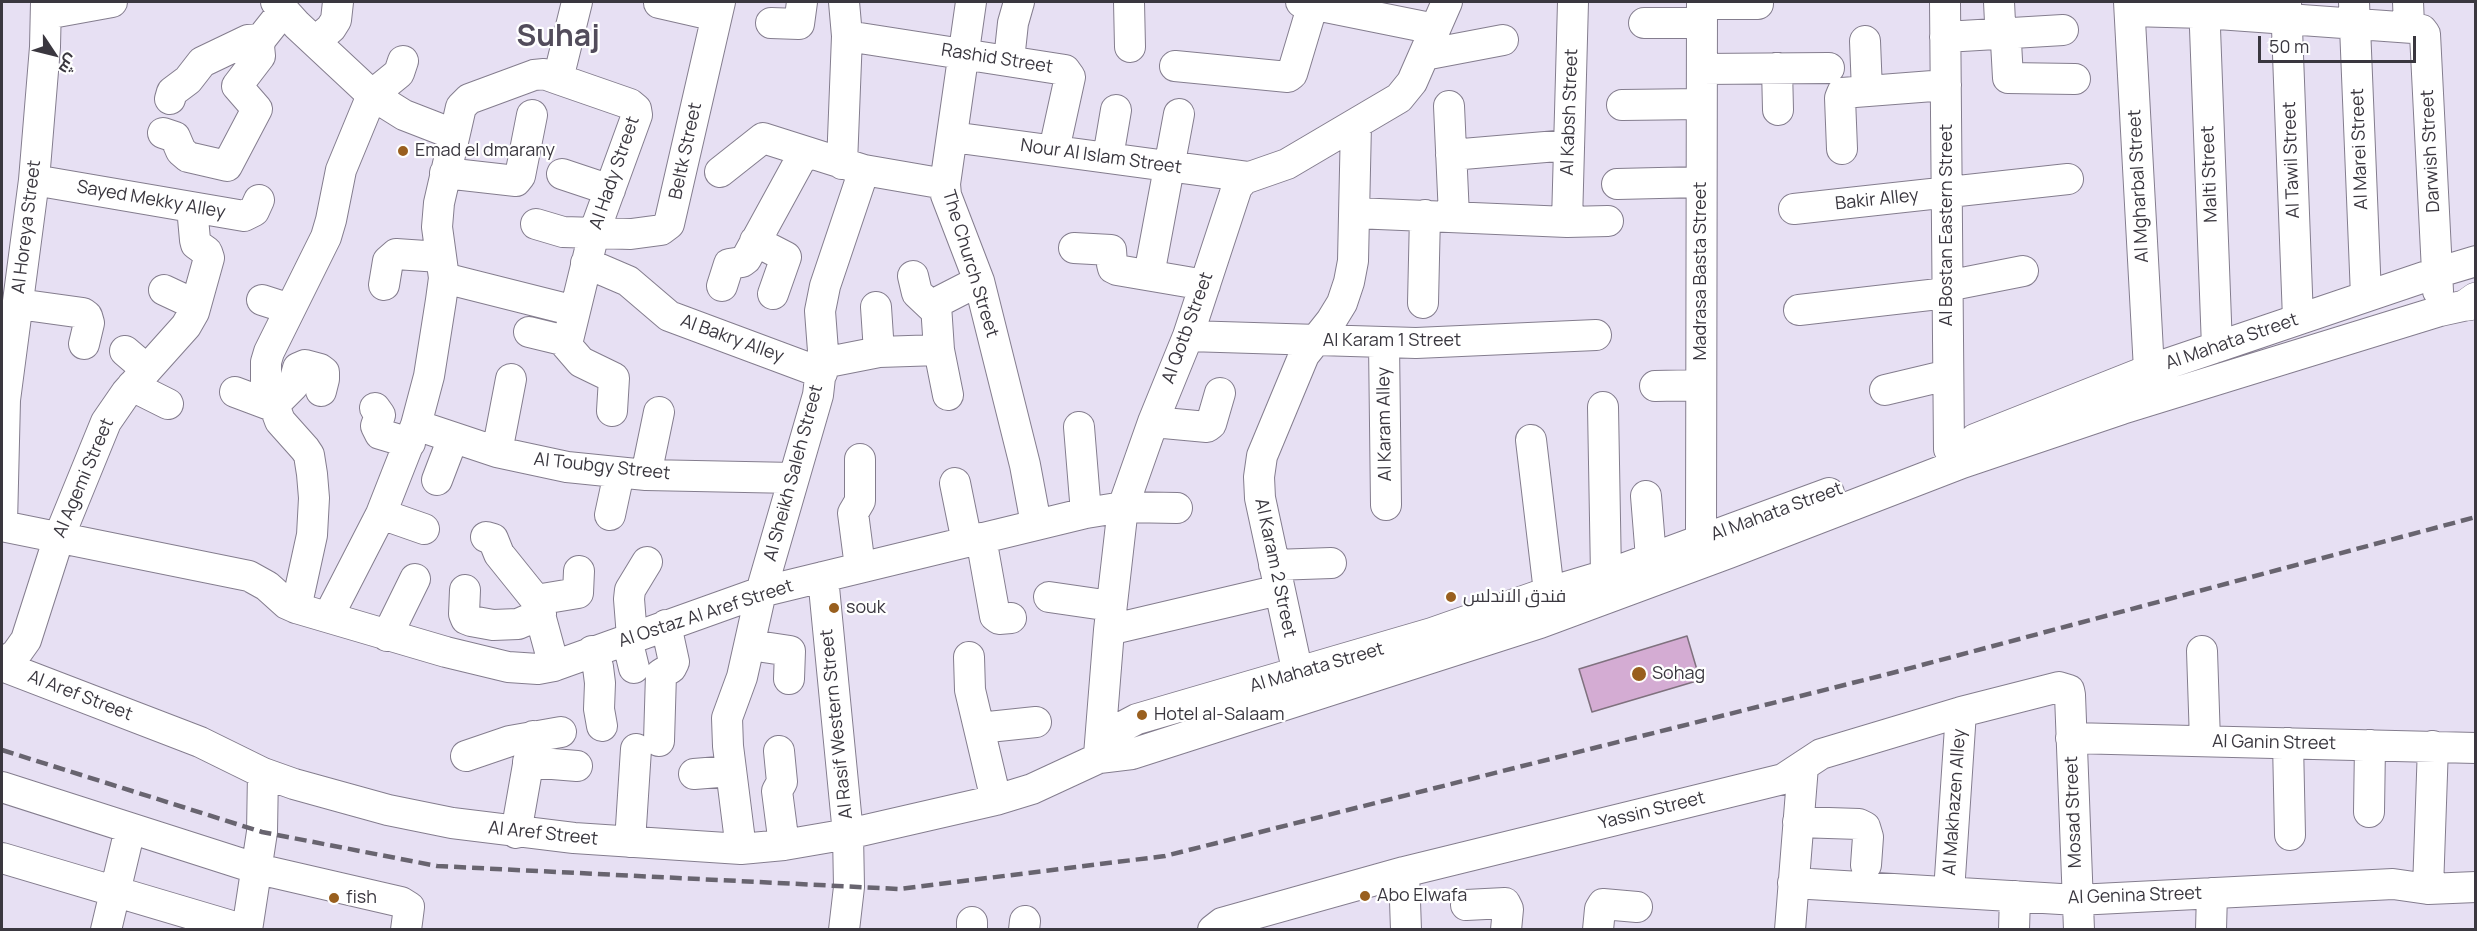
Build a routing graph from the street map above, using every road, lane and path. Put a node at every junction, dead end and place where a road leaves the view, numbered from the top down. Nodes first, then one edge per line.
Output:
1 (112, 2) edge
2 (338, 2) edge
3 (577, 2) edge
4 (802, 2) edge
5 (844, 2) edge
6 (971, 2) edge
7 (1019, 2) edge
8 (1130, 2) edge
9 (1447, 2) edge
10 (1573, 2) edge
11 (1945, 2) edge
12 (2000, 2) edge
13 (1307, 3) edge
14 (671, 4) edge
15 (1758, 4) dead end
16 (280, 6) edge
17 (2130, 6) edge
18 (2204, 7) edge
19 (46, 8) edge
20 (718, 9) edge
21 (1702, 9) edge
22 (2286, 10) edge
23 (2355, 13) edge
24 (2410, 15) edge
25 (771, 23) dead end
26 (1644, 24) dead end
27 (2063, 30) dead end
28 (2003, 34) junction
29 (847, 36) junction
30 (1945, 37) junction
31 (261, 39) junction
32 (1503, 40) dead end
33 (316, 41) junction
34 (1865, 41) dead end
35 (1430, 42) junction
36 (1130, 47) dead end
37 (964, 54) junction
38 (1009, 60) junction
39 (403, 62) dead end
40 (1175, 66) dead end
41 (1777, 68) junction
42 (1829, 68) dead end
43 (1702, 69) junction
44 (558, 79) junction
45 (2075, 79) dead end
46 (1946, 85) junction
47 (1867, 91) junction
48 (372, 95) junction
49 (170, 99) dead end
50 (1701, 104) junction
51 (1622, 105) dead end
52 (1449, 106) dead end
53 (1116, 110) dead end
54 (1778, 110) dead end
55 (1179, 114) dead end
56 (1324, 114) dead end
57 (532, 115) dead end
58 (1356, 124) junction
59 (163, 133) dead end
60 (453, 134) junction
61 (952, 136) junction
62 (1318, 146) junction
63 (1569, 146) junction
64 (1842, 149) dead end
65 (1054, 150) junction
66 (804, 153) junction
67 (1451, 155) junction
68 (1107, 158) junction
69 (197, 159) junction
70 (1169, 166) junction
71 (853, 167) junction
72 (720, 172) dead end
73 (445, 173) junction
74 (562, 174) dead end
75 (1249, 177) junction
76 (2068, 179) dead end
77 (34, 180) junction
78 (1701, 182) junction
79 (945, 184) junction
80 (1617, 184) dead end
81 (610, 190) junction
82 (1947, 192) junction
83 (259, 200) dead end
84 (190, 207) junction
85 (1794, 209) dead end
86 (1354, 213) junction
87 (1440, 216) junction
88 (1608, 221) dead end
89 (1567, 222) junction
90 (536, 224) dead end
91 (594, 233) junction
92 (755, 241) junction
93 (1074, 248) dead end
94 (2475, 261) edge
95 (586, 263) junction
96 (442, 267) junction
97 (2023, 272) dead end
98 (2436, 273) junction
99 (1149, 275) junction
100 (913, 276) dead end
101 (979, 281) junction
102 (384, 285) dead end
103 (1205, 285) junction
104 (722, 286) dead end
105 (164, 290) dead end
106 (1947, 290) junction
107 (773, 294) dead end
108 (2366, 296) junction
109 (1423, 303) dead end
110 (18, 304) junction
111 (2465, 304) edge
112 (196, 305) junction
113 (876, 307) dead end
114 (935, 310) junction
115 (1799, 310) dead end
116 (574, 311) junction
117 (2298, 319) junction
118 (528, 332) dead end
119 (1596, 335) dead end
120 (1188, 336) junction
121 (1315, 341) junction
122 (1384, 343) junction
123 (84, 344) dead end
124 (567, 344) junction
125 (2217, 347) junction
126 (939, 350) junction
127 (879, 352) junction
128 (822, 368) junction
129 (134, 369) junction
130 (2149, 370) junction
131 (1948, 375) junction
132 (511, 380) dead end
133 (1701, 385) junction
134 (1655, 386) dead end
135 (1885, 390) dead end
136 (321, 391) dead end
137 (235, 392) dead end
138 (1220, 393) dead end
139 (948, 396) dead end
140 (3, 400) edge
141 (272, 402) junction
142 (168, 404) dead end
143 (1603, 407) dead end
144 (375, 408) dead end
145 (612, 411) dead end
146 (659, 412) dead end
147 (1153, 422) junction
148 (1079, 427) dead end
149 (413, 434) junction
150 (453, 438) junction
151 (1531, 440) dead end
152 (1949, 449) junction
153 (496, 452) junction
154 (860, 459) dead end
155 (633, 474) junction
156 (794, 478) junction
157 (437, 480) dead end
158 (955, 483) dead end
159 (1646, 496) dead end
160 (1386, 505) dead end
161 (1123, 507) junction
162 (1177, 508) dead end
163 (1086, 513) junction
164 (381, 514) junction
165 (610, 515) dead end
166 (1036, 524) junction
167 (2, 525) edge
168 (424, 529) dead end
169 (59, 537) junction
170 (486, 537) dead end
171 (974, 540) junction
172 (1701, 540) junction
173 (1651, 558) junction
174 (647, 562) dead end
175 (1331, 563) dead end
176 (860, 567) junction
177 (579, 571) dead end
178 (1606, 575) junction
179 (823, 577) junction
180 (1276, 578) junction
181 (415, 579) dead end
182 (465, 590) dead end
183 (761, 592) junction
184 (1549, 592) junction
185 (1049, 597) dead end
186 (539, 607) junction
187 (296, 608) junction
188 (328, 617) junction
189 (1011, 618) dead end
190 (1110, 618) junction
191 (666, 625) junction
192 (387, 636) junction
193 (630, 638) junction
194 (750, 645) junction
195 (592, 651) junction
196 (2202, 651) dead end
197 (969, 657) dead end
198 (2, 665) edge
199 (554, 666) junction
200 (634, 668) dead end
201 (2, 672) edge
202 (1298, 674) junction
203 (765, 683) junction
204 (2, 689) edge
205 (2070, 695) joint
206 (1961, 712) junction
207 (1036, 722) dead end
208 (602, 726) dead end
209 (979, 728) junction
210 (2072, 738) junction
211 (2205, 741) junction
212 (541, 743) junction
213 (2288, 743) junction
214 (2370, 745) junction
215 (2433, 746) junction
216 (2475, 748) edge
217 (779, 751) dead end
218 (466, 756) dead end
219 (1098, 758) junction
220 (577, 766) dead end
221 (1803, 766) junction
222 (731, 771) junction
223 (264, 773) junction
224 (694, 774) dead end
225 (2, 787) edge
226 (996, 800) junction
227 (2369, 812) dead end
228 (1798, 822) junction
229 (130, 829) junction
230 (516, 833) junction
231 (848, 834) junction
232 (2290, 836) dead end
233 (630, 842) junction
234 (784, 845) junction
235 (741, 849) junction
236 (2, 858) edge
237 (1866, 865) dead end
238 (258, 869) junction
239 (1404, 872) junction
240 (1793, 883) junction
241 (2475, 887) edge
242 (2428, 889) junction
243 (116, 891) junction
244 (1949, 892) junction
245 (2212, 893) junction
246 (2015, 896) junction
247 (2077, 900) junction
248 (1466, 904) dead end
249 (1637, 907) dead end
250 (1218, 926) edge
251 (106, 930) edge
252 (246, 930) edge
253 (406, 930) edge
254 (844, 930) edge
255 (1406, 930) edge
256 (1506, 930) edge
257 (1599, 930) edge
258 (1790, 930) edge
259 (2014, 930) edge
260 (2079, 930) edge
261 (2211, 930) edge

1 - 19 street
2 - 33 street
3 - 44 street
4 - 25 street
5 - 29 street, Al Sheikh Saleh Street
6 - 37 street, The Church Street
7 - 38 street
8 - 36 street
9 - 35 street
10 - 63 street, Al Kabsh Street
11 - 30 street, Al Bostan Eastern Street
12 - 28 street
13 - 35 street
13 - 40 street
14 - 20 street
15 - 21 street
16 - 31 street
16 - 33 street
17 - 18 street
17 - 130 street, Al Mgharbal Street
18 - 22 street
18 - 125 street, Malti Street
19 - 77 street, Al Horeya Street
20 - 91 street, Beltk Street
21 - 26 street
21 - 43 street, Madrasa Basta Street
22 - 23 street
22 - 117 street, Al Tawil Street
23 - 24 street
23 - 108 street, Al Marei Street
24 - 98 street, Darwish Street
27 - 28 street
28 - 30 street
28 - 45 street
29 - 37 street, Rashid Street
29 - 71 street, Al Sheikh Saleh Street
30 - 46 street, Al Bostan Eastern Street
31 - 49 street
31 - 69 street
32 - 35 street
33 - 48 street
34 - 47 street
35 - 58 street
37 - 38 street, Rashid Street
37 - 61 street, The Church Street
38 - 65 street, Rashid Street
39 - 48 street
41 - 42 street
41 - 43 street
41 - 54 street
43 - 50 street, Madrasa Basta Street
44 - 60 street, Al Hady Street
44 - 81 street, Al Hady Street
46 - 47 street
46 - 82 street, Al Bostan Eastern Street
47 - 64 street
48 - 60 street
48 - 141 street
50 - 51 street
50 - 78 street, Madrasa Basta Street
52 - 67 street
53 - 68 street
55 - 70 street
56 - 62 street
57 - 73 street
58 - 62 street
58 - 86 street, Al Karam 2 Street
59 - 69 street
60 - 73 street, Al Hady Street
61 - 65 street, Nour Al Islam Street
61 - 79 street, The Church Street
62 - 75 street
63 - 67 street
63 - 89 street, Al Kabsh Street
65 - 68 street, Nour Al Islam Street
66 - 71 street
66 - 72 street
66 - 92 street
67 - 87 street
68 - 70 street, Nour Al Islam Street
69 - 84 street
70 - 75 street, Nour Al Islam Street
70 - 99 street
71 - 79 street
71 - 128 street, Al Sheikh Saleh Street
73 - 96 street, Al Hady Street
74 - 81 street
75 - 103 street, Al Qotb Street
76 - 82 street, Bakir Alley
77 - 84 street, Sayed Mekky Alley
77 - 110 street, Al Horeya Street
78 - 80 street
78 - 133 street, Madrasa Basta Street
79 - 101 street, The Church Street
81 - 91 street, Al Hady Street
82 - 85 street, Bakir Alley
82 - 106 street, Al Bostan Eastern Street
83 - 84 street, Sayed Mekky Alley
84 - 112 street, Al Agemi Street
86 - 87 street
86 - 121 street, Al Karam 2 Street
87 - 89 street
87 - 109 street
88 - 89 street
90 - 91 street
91 - 95 street, Al Hady Street
92 - 104 street
92 - 107 street
93 - 99 street
94 - 98 street, Al Mahata Street
95 - 116 street, Al Hady Street
95 - 128 street, Al Bakry Alley
96 - 102 street
96 - 116 street
96 - 149 street, Al Hady Street
97 - 106 street
98 - 108 street, Al Mahata Street
98 - 111 street, Darwish Street
99 - 103 street
100 - 114 street
101 - 114 street
101 - 166 street, The Church Street
103 - 120 street, Al Qotb Street
105 - 112 street
106 - 115 street
106 - 131 street, Al Bostan Eastern Street
108 - 117 street, Al Mahata Street
110 - 123 street
110 - 140 street, Al Horeya Street
111 - 219 street, Al Mahata Street
112 - 129 street, Al Agemi Street
113 - 127 street
114 - 126 street
116 - 124 street, Al Hady Street
117 - 125 street, Al Mahata Street
118 - 124 street
119 - 122 street, Al Karam 1 Street
120 - 121 street, Al Karam 1 Street
120 - 147 street, Al Qotb Street
121 - 122 street, Al Karam 1 Street
121 - 180 street, Al Karam 2 Street
122 - 160 street, Al Karam Alley
124 - 145 street
125 - 130 street, Al Mahata Street
126 - 127 street
126 - 139 street
127 - 128 street
128 - 156 street, Al Sheikh Saleh Street
129 - 142 street
129 - 169 street, Al Agemi Street
130 - 152 street, Al Mahata Street
131 - 135 street
131 - 152 street, Al Bostan Eastern Street
132 - 153 street
133 - 134 street
133 - 172 street, Madrasa Basta Street
136 - 141 street
137 - 141 street
138 - 147 street
140 - 167 street, Al Horeya Street
141 - 187 street
143 - 178 street
144 - 149 street, Al Toubgy Street
146 - 155 street
147 - 161 street, Al Qotb Street
148 - 163 street
149 - 150 street, Al Toubgy Street
149 - 164 street, Al Hady Street
150 - 153 street, Al Toubgy Street
150 - 157 street
151 - 184 street
152 - 172 street, Al Mahata Street
153 - 155 street, Al Toubgy Street
154 - 176 street
155 - 156 street, Al Toubgy Street
155 - 165 street
156 - 183 street, Al Sheikh Saleh Street
158 - 171 street
159 - 173 street
161 - 162 street, Al Ostaz Al Aref Street
161 - 163 street, Al Ostaz Al Aref Street
161 - 190 street, Al Qotb Street
163 - 166 street, Al Ostaz Al Aref Street
164 - 168 street
164 - 188 street, Al Hady Street
166 - 171 street, Al Ostaz Al Aref Street
167 - 169 street
169 - 187 street
169 - 198 street, Al Agemi Street
170 - 186 street
171 - 176 street, Al Ostaz Al Aref Street
171 - 189 street
172 - 173 street, Al Mahata Street
173 - 178 street, Al Mahata Street
174 - 193 street
175 - 180 street
176 - 179 street, Al Ostaz Al Aref Street
177 - 186 street
178 - 184 street, Al Mahata Street
179 - 183 street, Al Ostaz Al Aref Street
179 - 231 street, Al Rasif Western Street
180 - 190 street
180 - 202 street, Al Karam 2 Street
181 - 192 street
182 - 186 street
183 - 191 street, Al Ostaz Al Aref Street
183 - 194 street, Al Sheikh Saleh Street
184 - 202 street, Al Mahata Street
185 - 190 street
186 - 199 street
187 - 188 street, Al Ostaz Al Aref Street
188 - 192 street, Al Ostaz Al Aref Street
190 - 219 street, Al Qotb Street
191 - 193 street, Al Ostaz Al Aref Street
191 - 233 street
192 - 199 street, Al Ostaz Al Aref Street
193 - 195 street, Al Ostaz Al Aref Street
193 - 200 street
194 - 203 street, Al Sheikh Saleh Street
194 - 203 street
195 - 199 street, Al Ostaz Al Aref Street
195 - 208 street
196 - 211 street
197 - 209 street
198 - 223 street, Al Aref Street
201 - 204 street
202 - 219 street, Al Mahata Street
203 - 222 street, Al Sheikh Saleh Street
205 - 206 street, Yassin Street
205 - 210 street, Mosad Street
206 - 221 street, Yassin Street
206 - 244 street, Al Makhazen Alley
207 - 209 street
209 - 226 street
210 - 211 street, Al Ganin Street
210 - 247 street, Mosad Street
211 - 213 street, Al Ganin Street
212 - 218 street
212 - 220 street
212 - 230 street
213 - 214 street, Al Ganin Street
213 - 232 street
214 - 215 street, Al Ganin Street
214 - 227 street
215 - 216 street, Al Ganin Street
215 - 242 street
217 - 234 street
219 - 226 street, Al Aref Street
221 - 228 street
221 - 239 street, Yassin Street
222 - 224 street
222 - 235 street, Al Sheikh Saleh Street
223 - 230 street, Al Aref Street
223 - 238 street
225 - 229 street
226 - 231 street, Al Aref Street
228 - 237 street
228 - 240 street
229 - 238 street
229 - 243 street
230 - 233 street, Al Aref Street
231 - 234 street, Al Aref Street
231 - 254 street, Al Rasif Western Street
233 - 235 street, Al Aref Street
234 - 235 street, Al Aref Street
236 - 243 street
238 - 252 street
238 - 253 street
239 - 250 street, Yassin Street
239 - 255 street
240 - 244 street, Al Genina Street
240 - 258 street
241 - 242 street, Al Genina Street
242 - 245 street, Al Genina Street
243 - 251 street
243 - 252 street
244 - 246 street, Al Genina Street
245 - 247 street, Al Genina Street
245 - 261 street
246 - 247 street, Al Genina Street
246 - 259 street
247 - 260 street, Mosad Street
248 - 256 street
249 - 257 street

